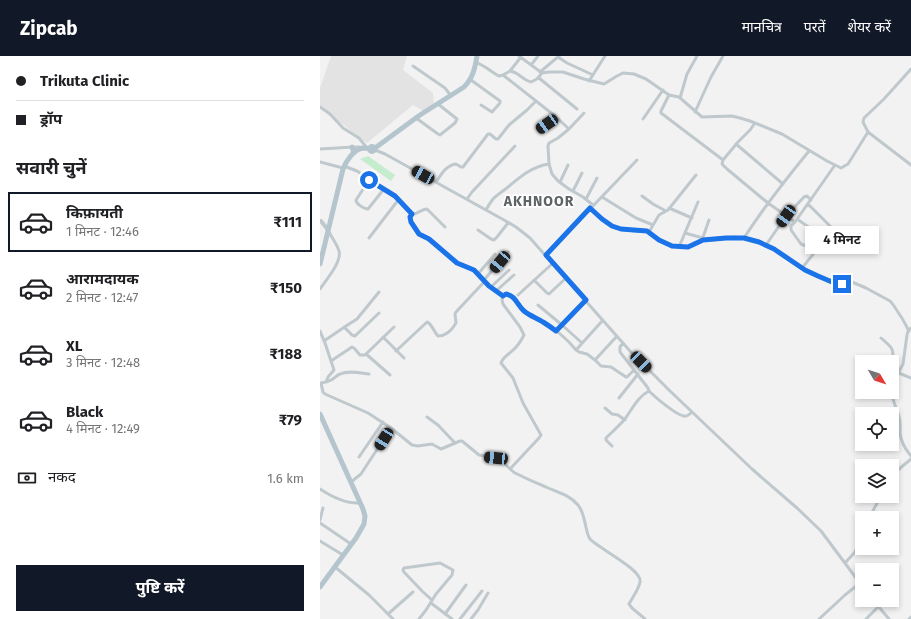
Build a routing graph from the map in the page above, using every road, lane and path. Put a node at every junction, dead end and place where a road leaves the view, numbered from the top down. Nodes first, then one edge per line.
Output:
1 (477, 56) edge
2 (538, 56) edge
3 (559, 56) edge
4 (605, 56) edge
5 (697, 56) edge
6 (723, 56) edge
7 (520, 57) edge
8 (476, 64) junction
9 (531, 65) junction
10 (413, 66) dead end
11 (911, 69) edge
12 (510, 71) junction
13 (541, 73) junction
14 (503, 75) junction
15 (593, 75) junction
16 (539, 78) junction
17 (471, 80) junction
18 (589, 81) junction
19 (663, 90) junction
20 (670, 95) junction
21 (451, 96) junction
22 (680, 98) junction
23 (536, 101) junction
24 (438, 104) junction
25 (482, 105) dead end
26 (320, 107) edge
27 (577, 108) dead end
28 (695, 112) junction
29 (584, 113) dead end
30 (555, 116) junction
31 (416, 118) junction
32 (643, 119) dead end
33 (755, 123) junction
34 (539, 129) dead end
35 (569, 129) junction
36 (868, 132) junction
37 (736, 144) junction
38 (515, 146) dead end
39 (352, 147) junction
40 (370, 148) junction
41 (320, 149) edge
42 (809, 151) junction
43 (354, 153) junction
44 (637, 160) dead end
45 (723, 160) junction
46 (320, 162) edge
47 (547, 164) junction
48 (568, 165) dead end
49 (911, 165) edge
50 (835, 166) junction
51 (344, 167) junction
52 (582, 173) dead end
53 (696, 175) dead end
54 (597, 178) dead end
55 (369, 180) junction
56 (436, 182) junction
57 (560, 182) junction
58 (783, 184) junction
59 (384, 189) junction
60 (573, 191) junction
61 (642, 196) dead end
62 (602, 197) junction
63 (399, 199) junction
64 (467, 199) junction
65 (586, 199) junction
66 (811, 200) junction
67 (698, 202) dead end
68 (768, 203) junction
69 (808, 204) junction
70 (591, 208) junction
71 (669, 208) junction
72 (486, 210) junction
73 (666, 211) junction
74 (412, 214) junction
75 (786, 216) junction
76 (692, 218) junction
77 (320, 220) edge
78 (709, 220) dead end
79 (796, 221) junction
80 (508, 222) junction
81 (653, 226) junction
82 (830, 226) dead end
83 (444, 227) dead end
84 (328, 230) junction
85 (478, 230) dead end
86 (649, 232) junction
87 (685, 233) junction
88 (816, 233) dead end
89 (369, 238) dead end
90 (744, 238) junction
91 (702, 239) junction
92 (766, 245) junction
93 (679, 247) junction
94 (847, 248) dead end
95 (508, 252) dead end
96 (815, 252) junction
97 (495, 254) dead end
98 (546, 255) junction
99 (553, 263) junction
100 (320, 264) edge
101 (802, 268) junction
102 (509, 270) dead end
103 (478, 274) junction
104 (514, 274) dead end
105 (566, 278) junction
106 (534, 280) junction
107 (485, 281) junction
108 (491, 287) junction
109 (320, 289) edge
110 (496, 291) junction
111 (379, 292) dead end
112 (503, 296) junction
113 (518, 296) dead end
114 (586, 300) junction
115 (538, 305) dead end
116 (379, 312) dead end
117 (603, 320) junction
118 (562, 325) junction
119 (344, 327) junction
120 (394, 327) dead end
121 (910, 330) edge
122 (320, 331) edge
123 (556, 331) junction
124 (617, 336) junction
125 (383, 337) junction
126 (881, 338) dead end
127 (324, 341) junction
128 (582, 343) junction
129 (623, 343) junction
130 (576, 350) junction
131 (396, 351) junction
132 (366, 354) junction
133 (893, 355) edge
134 (404, 358) dead end
135 (595, 360) junction
136 (331, 361) junction
137 (634, 370) junction
138 (899, 373) joint
139 (369, 374) dead end
140 (638, 374) junction
141 (390, 375) dead end
142 (911, 378) edge
143 (326, 382) junction
144 (321, 383) edge
145 (649, 392) junction
146 (619, 398) dead end
147 (893, 399) edge
148 (605, 408) dead end
149 (692, 412) junction
150 (427, 417) dead end
151 (321, 418) edge
152 (624, 420) junction
153 (383, 422) junction
154 (391, 428) junction
155 (455, 443) junction
156 (612, 446) dead end
157 (359, 457) dead end
158 (911, 457) edge
159 (510, 469) junction
160 (899, 469) edge
161 (351, 482) junction
162 (320, 489) edge
163 (360, 503) junction
164 (323, 508) dead end
165 (320, 520) edge
166 (320, 523) edge
167 (320, 541) edge
168 (351, 544) junction
169 (855, 552) edge
170 (343, 555) junction
171 (845, 563) junction
172 (335, 567) junction
173 (855, 577) edge
174 (322, 580) edge
175 (466, 585) dead end
176 (320, 587) edge
177 (855, 589) edge
178 (482, 591) dead end
179 (413, 592) dead end
180 (488, 593) dead end
181 (431, 602) junction
182 (878, 607) joint
183 (388, 614) junction
184 (445, 614) junction
185 (393, 619) edge
186 (419, 619) edge
187 (452, 619) edge
188 (460, 619) edge
189 (471, 619) edge
190 (645, 619) edge
191 (819, 619) edge
192 (866, 619) edge
193 (889, 619) edge

1 - 8 main road
2 - 9 street
3 - 13 street
3 - 15 street
4 - 15 street
5 - 22 street
6 - 28 street
7 - 9 street
7 - 12 street
8 - 14 street
8 - 17 main road
9 - 13 street
10 - 21 street
11 - 36 street
12 - 14 street
12 - 16 street
13 - 16 street
13 - 18 street
14 - 23 street
15 - 18 street
16 - 27 street
17 - 21 main road
17 - 25 street
18 - 19 street
19 - 20 street
19 - 32 street
20 - 22 street
20 - 45 street
21 - 24 main road
22 - 28 street
23 - 30 street
23 - 56 street
24 - 31 main road
24 - 31 street
26 - 40 street
28 - 33 street
29 - 35 street
30 - 34 street
30 - 35 street
31 - 40 main road
33 - 37 street
33 - 42 street
35 - 47 street
36 - 49 street
36 - 50 street
37 - 45 street
37 - 58 street
38 - 64 street
39 - 40 street
39 - 41 street
39 - 43 main road
40 - 43 main road
40 - 56 street
42 - 50 street
42 - 58 street
43 - 51 main road
44 - 62 street
45 - 68 street
46 - 51 street
47 - 57 street
47 - 72 street
48 - 57 street
50 - 66 street
51 - 55 street
51 - 84 main road
52 - 60 street
53 - 71 street
54 - 65 street
55 - 59 street
55 - 59 street
56 - 64 street
57 - 60 street
58 - 68 street
59 - 63 street
60 - 65 street
61 - 73 street
62 - 70 street
62 - 81 street
63 - 74 street
63 - 89 street
64 - 72 street
65 - 70 street
66 - 69 street
66 - 75 street
67 - 76 street
68 - 75 street
68 - 90 street
69 - 79 street
69 - 82 street
70 - 86 street
70 - 98 street
71 - 73 street
71 - 76 street
72 - 80 street
73 - 81 street
74 - 83 street
74 - 103 street
75 - 79 street
75 - 92 street
76 - 87 street
77 - 84 street
78 - 91 street
79 - 88 street
79 - 96 street
80 - 85 street
80 - 98 street
81 - 86 street
84 - 100 main road
84 - 109 street
86 - 93 street
87 - 91 street
87 - 93 street
90 - 91 street
90 - 92 street
91 - 93 street
92 - 101 street
94 - 96 street
95 - 107 street
96 - 101 street
97 - 103 street
98 - 99 street
99 - 105 street
99 - 106 street
101 - 121 street
102 - 108 street
103 - 107 street
104 - 110 street
105 - 106 street
105 - 114 street
106 - 113 street
107 - 108 street
107 - 131 street
108 - 110 street
110 - 112 street
111 - 119 street
112 - 123 street
112 - 159 street
114 - 117 street
114 - 118 street
115 - 118 street
116 - 119 street
117 - 124 street
117 - 128 street
118 - 123 street
118 - 128 street
119 - 127 street
120 - 125 street
121 - 138 street
122 - 127 street
123 - 130 street
124 - 129 street
124 - 135 street
125 - 131 street
125 - 132 street
126 - 133 street
127 - 136 street
128 - 130 street
129 - 137 street
129 - 149 street
130 - 135 street
131 - 134 street
132 - 136 street
132 - 141 street
135 - 137 street
136 - 143 street
137 - 140 street
138 - 142 street
139 - 143 street
140 - 145 street
140 - 146 street
143 - 144 street
144 - 153 street
145 - 149 street
145 - 152 street
147 - 158 street
148 - 152 street
149 - 171 street
150 - 155 street
151 - 161 main road
152 - 156 street
153 - 154 street
153 - 157 street
154 - 155 street
154 - 161 street
155 - 159 street
158 - 160 street
159 - 190 street
161 - 163 main road
162 - 163 street
163 - 168 main road
164 - 165 street
166 - 168 street
167 - 170 street
168 - 170 main road
169 - 171 street
170 - 172 main road
171 - 173 street
172 - 174 main road
172 - 183 street
174 - 176 main road
175 - 184 street
177 - 191 street
178 - 188 street
179 - 183 street
180 - 189 street
181 - 181 street
181 - 184 street
181 - 186 street
182 - 192 street
182 - 193 street
183 - 185 street
184 - 187 street

